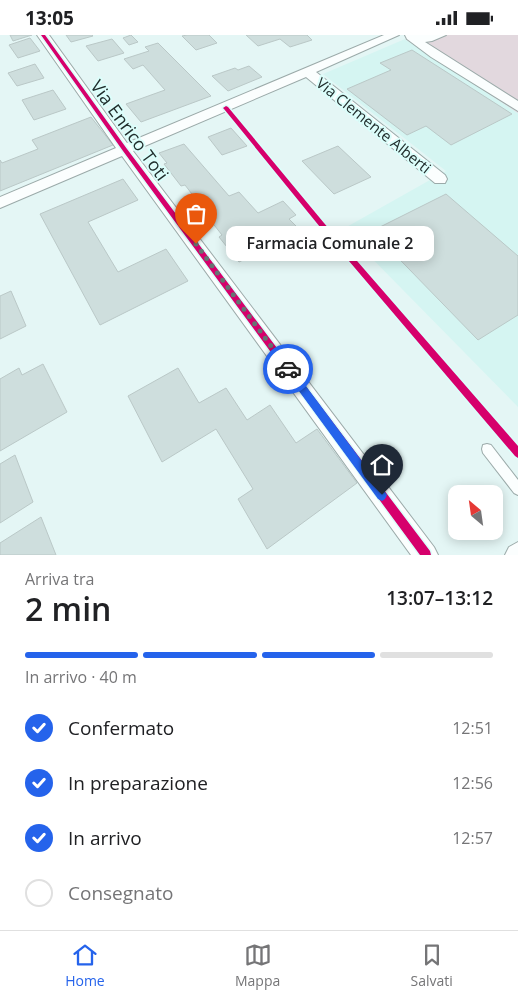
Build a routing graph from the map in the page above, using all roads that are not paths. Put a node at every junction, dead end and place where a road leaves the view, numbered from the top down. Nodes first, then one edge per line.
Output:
1 (43, 35) edge
2 (392, 35) edge
3 (409, 36) edge
4 (439, 36) edge
5 (446, 61) junction
6 (307, 71) junction
7 (518, 107) edge
8 (125, 150) junction
9 (440, 179) dead end
10 (0, 203) edge
11 (487, 449) dead end
12 (518, 489) edge
13 (426, 555) edge

1 - 8 street, Via Enrico Toti
2 - 6 street, Via Clemente Alberti
3 - 4 street
3 - 5 street
4 - 5 street
5 - 7 street
6 - 8 street, Via Clemente Alberti
6 - 9 street, Via Clemente Alberti
8 - 10 street, Via Clemente Alberti
8 - 13 street, Via Enrico Toti
11 - 12 lane

